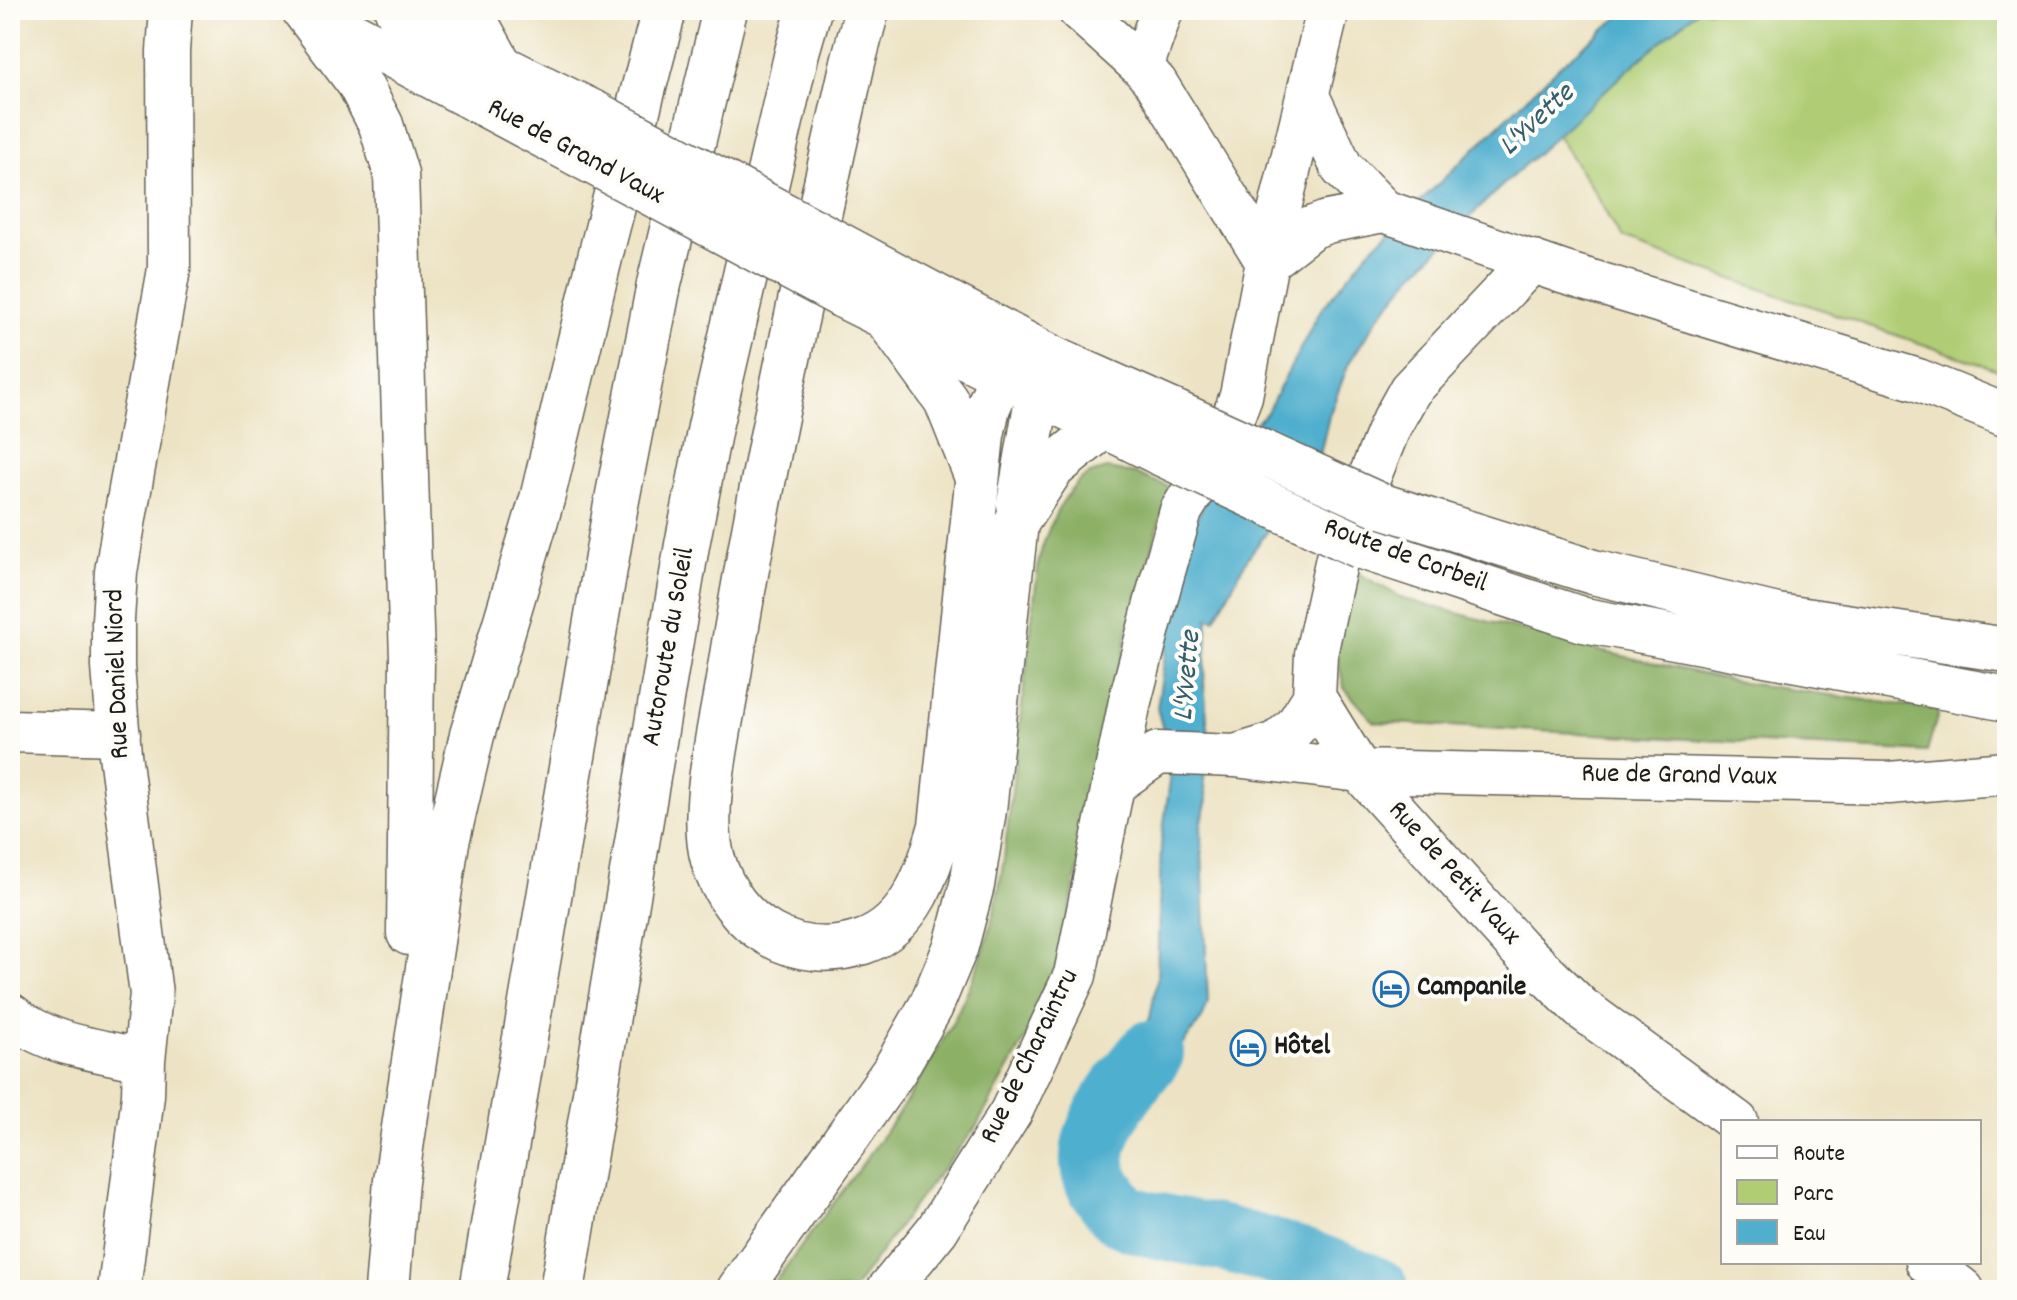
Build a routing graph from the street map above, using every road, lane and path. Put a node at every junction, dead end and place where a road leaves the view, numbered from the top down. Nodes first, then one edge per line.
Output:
1 (171, 10) edge
2 (306, 10) edge
3 (397, 10) edge
4 (469, 10) edge
5 (664, 10) edge
6 (725, 10) edge
7 (809, 10) edge
8 (867, 10) edge
9 (1079, 10) edge
10 (1162, 10) edge
11 (1328, 10) edge
12 (367, 27) edge
13 (501, 67) junction
14 (1142, 67) junction
15 (1309, 98) junction
16 (1384, 211) junction
17 (862, 257) joint
18 (1532, 261) junction
19 (1267, 262) junction
20 (843, 296) joint
21 (887, 319) junction
22 (1028, 367) junction
23 (2007, 416) edge
24 (1105, 425) junction
25 (978, 479) junction
26 (1016, 523) junction
27 (1994, 641) edge
28 (1314, 697) junction
29 (1130, 701) junction
30 (2005, 704) edge
31 (10, 731) edge
32 (119, 734) junction
33 (1158, 753) junction
34 (1226, 756) junction
35 (2004, 766) edge
36 (1360, 771) junction
37 (1114, 784) junction
38 (10, 1014) edge
39 (144, 1060) junction
40 (1734, 1120) edge
41 (396, 1181) junction
42 (1930, 1264) edge
43 (119, 1290) edge
44 (387, 1290) edge
45 (482, 1290) edge
46 (562, 1290) edge
47 (739, 1290) edge
48 (888, 1290) edge
49 (1963, 1290) edge

1 - 32 street, Rue Daniel Niord
2 - 12 main road, Rue de Grand Vaux
2 - 41 main road
3 - 13 main road, Rue de Grand Vaux
4 - 13 main road
5 - 41 main road
6 - 45 main road
7 - 46 main road, Autoroute du Soleil
8 - 25 main road
9 - 14 street
10 - 14 street
11 - 15 street, Rue de Charaintru
12 - 20 main road, Rue de Grand Vaux, bridge
13 - 17 main road, Rue de Grand Vaux, bridge
14 - 19 street
15 - 16 street
15 - 19 street, Rue de Charaintru
16 - 18 street
16 - 19 street
17 - 22 main road, Route de Corbeil
18 - 23 street
18 - 28 street
19 - 29 street, Rue de Charaintru
20 - 21 main road, Route de Corbeil
21 - 22 main road, Route de Corbeil
21 - 25 main road
22 - 24 main road, Route de Corbeil
22 - 25 main road
22 - 26 main road
22 - 27 main road, Route de Corbeil, bridge
24 - 26 main road
24 - 30 main road, Route de Corbeil, bridge
26 - 47 main road
28 - 34 street
28 - 36 street, Rue de Petit Vaux
29 - 33 street
29 - 37 street, Rue de Charaintru
31 - 32 street
32 - 39 street, Rue Daniel Niord
33 - 34 street, Rue de Grand Vaux
33 - 37 street
34 - 36 street, Rue de Grand Vaux
35 - 36 street, Rue de Grand Vaux
36 - 40 street, Rue de Petit Vaux
37 - 48 street, Rue de Charaintru
38 - 39 street
39 - 43 street, Rue Daniel Niord
41 - 44 main road
42 - 49 street

